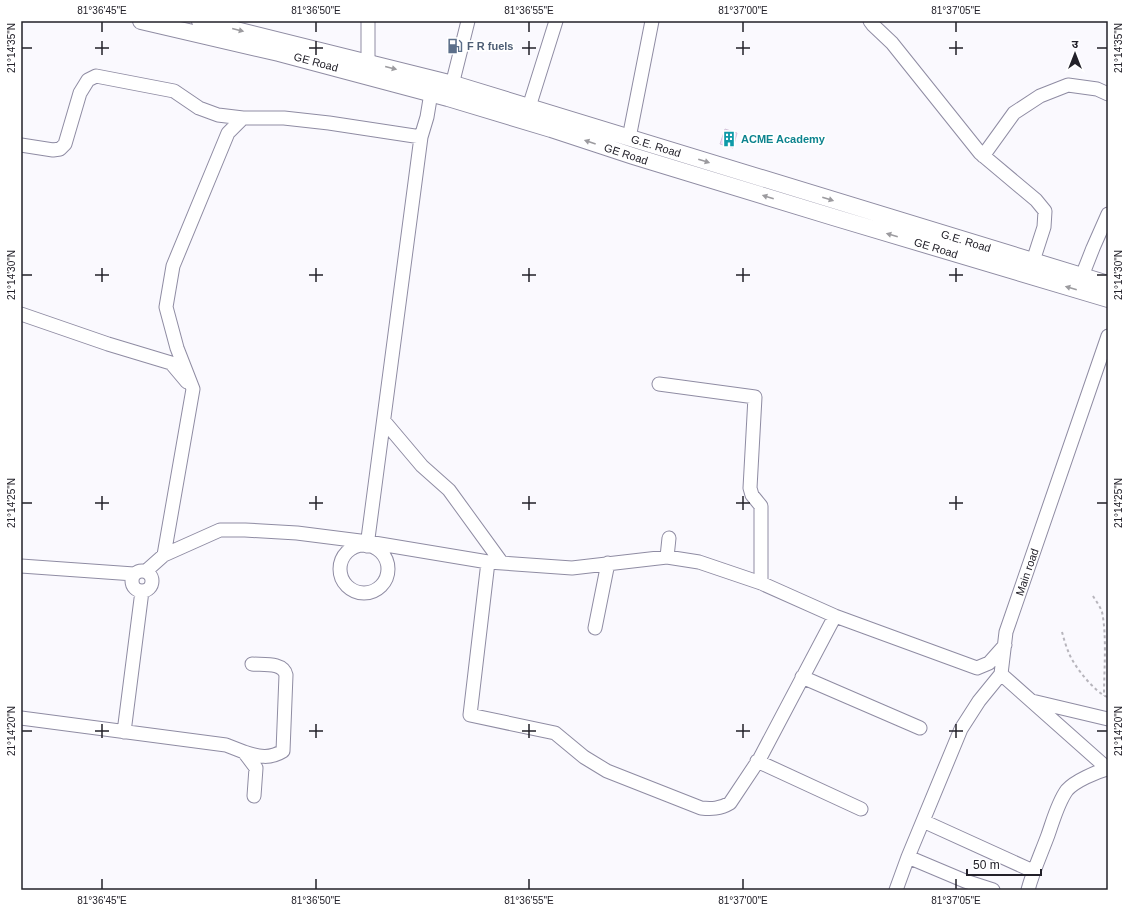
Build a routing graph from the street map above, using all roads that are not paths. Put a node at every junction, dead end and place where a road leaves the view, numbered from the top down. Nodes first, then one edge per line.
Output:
1 (141, 21) edge
2 (200, 21) edge
3 (368, 21) edge
4 (468, 21) edge
5 (556, 21) edge
6 (652, 21) edge
7 (870, 21) edge
8 (368, 69) junction
9 (450, 91) junction
10 (430, 93) junction
11 (1108, 94) edge
12 (530, 107) junction
13 (243, 118) junction
14 (421, 136) junction
15 (629, 138) junction
16 (21, 145) edge
17 (983, 156) junction
18 (1108, 214) edge
19 (1033, 261) junction
20 (1082, 276) junction
21 (1108, 284) edge
22 (1108, 299) edge
23 (21, 314) edge
24 (1108, 336) edge
25 (659, 384) dead end
26 (193, 389) junction
27 (384, 421) junction
28 (329, 537) junction
29 (669, 538) dead end
30 (368, 544) junction
31 (404, 548) junction
32 (164, 555) junction
33 (345, 555) junction
34 (667, 557) junction
35 (488, 562) junction
36 (502, 563) junction
37 (608, 563) junction
38 (388, 565) junction
39 (21, 566) edge
40 (140, 573) junction
41 (761, 583) junction
42 (834, 616) junction
43 (595, 628) dead end
44 (1005, 645) junction
45 (252, 664) dead end
46 (1001, 674) junction
47 (802, 677) junction
48 (1030, 701) junction
49 (21, 718) edge
50 (1108, 719) edge
51 (920, 728) dead end
52 (124, 732) junction
53 (244, 752) junction
54 (757, 762) junction
55 (1108, 769) edge
56 (254, 796) dead end
57 (861, 810) dead end
58 (923, 821) junction
59 (908, 857) junction
60 (1033, 871) junction
61 (963, 886) edge
62 (896, 890) edge
63 (993, 890) edge
64 (1028, 890) edge

1 - 8 main road, GE Road
2 -> 8 main road, G.E. Road
3 - 8 street
4 - 9 street
5 - 12 street
6 - 15 street
7 - 17 street
8 -> 9 main road, G.E. Road
8 - 10 main road, GE Road
9 - 10 main road, GE Road
9 - 12 main road, G.E. Road
22 -> 9 main road, GE Road
10 - 14 street
11 - 17 street
12 - 15 main road, G.E. Road
13 - 14 street
13 - 16 street
13 - 26 street
14 - 27 street
15 -> 19 main road, G.E. Road
17 - 19 street
18 - 20 street
19 - 20 main road, G.E. Road
20 - 21 main road, G.E. Road
23 - 26 street
24 - 44 street, Main road
25 - 41 street
26 - 32 street
27 - 30 street
27 - 36 street
28 - 30 street
28 - 32 street
28 - 33 street
29 - 34 street
30 - 31 street
30 - 33 street
30 - 38 street
31 - 35 street
31 - 38 street
32 - 40 street
33 - 38 street
34 - 37 street
34 - 41 street
35 - 36 street
35 - 54 street
36 - 37 street
37 - 43 street
39 - 40 street
40 - 52 street
41 - 42 street
42 - 44 street
42 - 47 street
44 - 46 street, Main road
45 - 53 street
46 - 48 street
46 - 58 street
47 - 51 street
47 - 54 street
48 - 50 street
48 - 55 street
49 - 52 street
52 - 53 street
53 - 56 street
54 - 57 street
55 - 60 street
58 - 59 street
58 - 60 street
59 - 61 street
59 - 62 street
60 - 64 street
61 - 63 street

